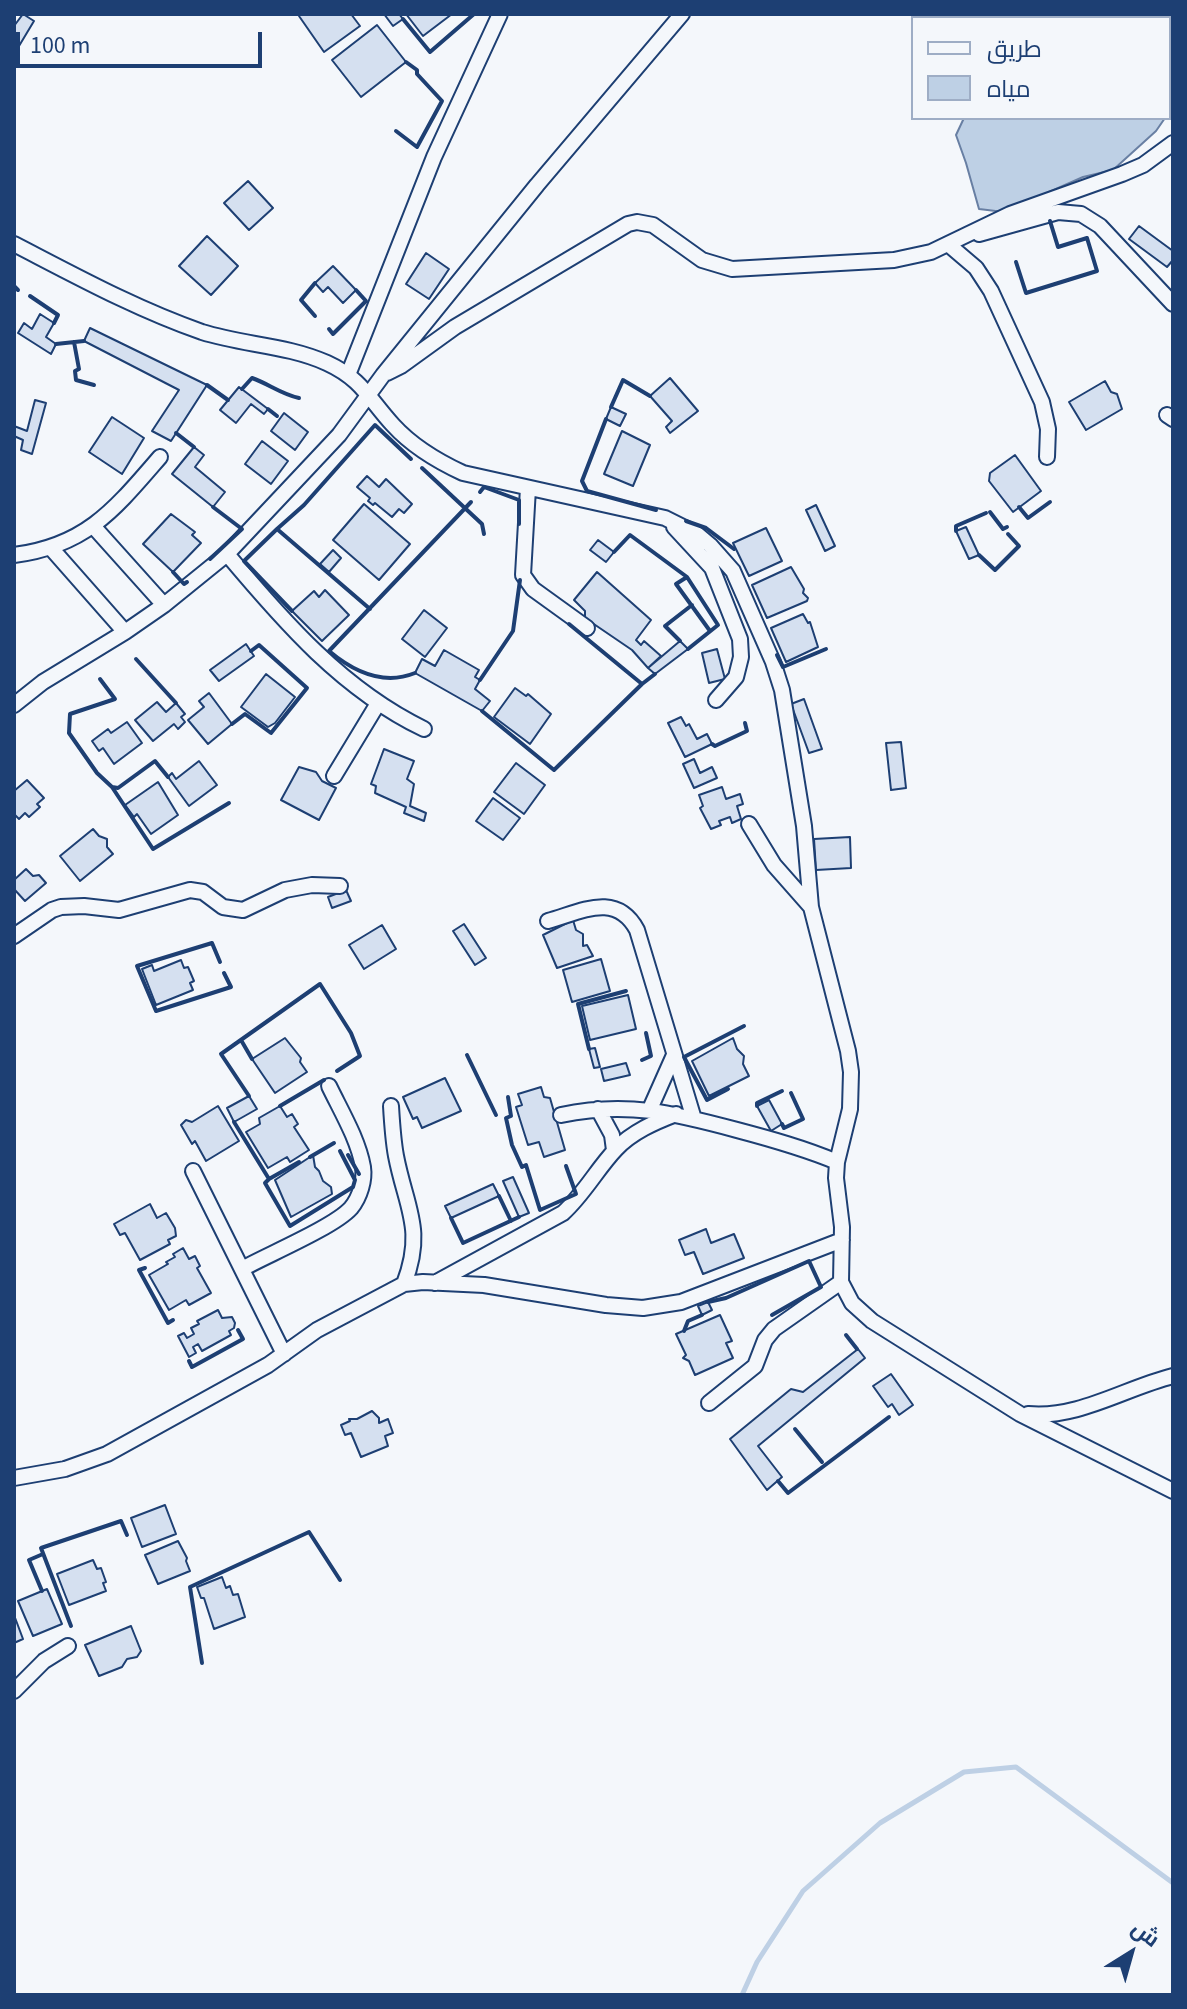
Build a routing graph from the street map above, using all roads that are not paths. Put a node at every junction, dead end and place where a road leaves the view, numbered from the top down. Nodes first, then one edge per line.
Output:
1 (500, 14) edge
2 (682, 14) edge
3 (1173, 143) edge
4 (966, 236) junction
5 (14, 244) edge
6 (949, 245) junction
7 (1173, 304) edge
8 (348, 375) junction
9 (383, 375) junction
10 (370, 395) junction
11 (160, 457) dead end
12 (1047, 457) dead end
13 (528, 488) junction
14 (665, 518) junction
15 (94, 527) junction
16 (51, 548) junction
17 (227, 554) junction
18 (14, 555) edge
19 (164, 605) junction
20 (587, 628) dead end
21 (125, 632) junction
22 (716, 700) dead end
23 (14, 705) edge
24 (377, 705) junction
25 (424, 729) dead end
26 (334, 776) dead end
27 (749, 824) dead end
28 (340, 886) dead end
29 (811, 907) junction
30 (548, 921) dead end
31 (14, 936) edge
32 (674, 1055) junction
33 (329, 1086) dead end
34 (391, 1106) dead end
35 (598, 1109) junction
36 (650, 1109) junction
37 (676, 1114) junction
38 (561, 1115) dead end
39 (694, 1119) junction
40 (614, 1150) junction
41 (837, 1162) junction
42 (193, 1171) dead end
43 (842, 1240) junction
44 (242, 1269) junction
45 (841, 1282) junction
46 (434, 1283) junction
47 (404, 1284) junction
48 (284, 1354) junction
49 (1173, 1376) edge
50 (709, 1403) dead end
51 (1020, 1414) junction
52 (14, 1478) edge
53 (1173, 1491) edge
54 (68, 1646) dead end
55 (14, 1691) edge

1 - 8 street
2 - 9 street
3 - 4 street
4 - 6 street
4 - 7 street
5 - 8 street
6 - 9 street
6 - 12 street
8 - 10 street
9 - 10 street
10 - 13 street
10 - 17 street
11 - 15 street
13 - 14 street
13 - 20 street
14 - 22 street
14 - 29 street
15 - 16 street
15 - 19 street
16 - 18 street
16 - 21 street
17 - 19 street
17 - 24 street
19 - 21 street
21 - 23 street
24 - 25 street
24 - 26 street
27 - 29 street
28 - 31 street
29 - 41 street
30 - 32 street
32 - 36 street
32 - 39 street
33 - 44 street
34 - 47 street
35 - 36 street
35 - 38 street
35 - 40 street
36 - 37 street
37 - 39 street
37 - 40 street
39 - 41 street
40 - 46 street
41 - 43 street
42 - 44 street
43 - 45 street
43 - 46 street
44 - 48 street
45 - 50 street
45 - 51 street
46 - 47 street
47 - 48 street
48 - 52 street
49 - 51 street
51 - 53 street
54 - 55 street

